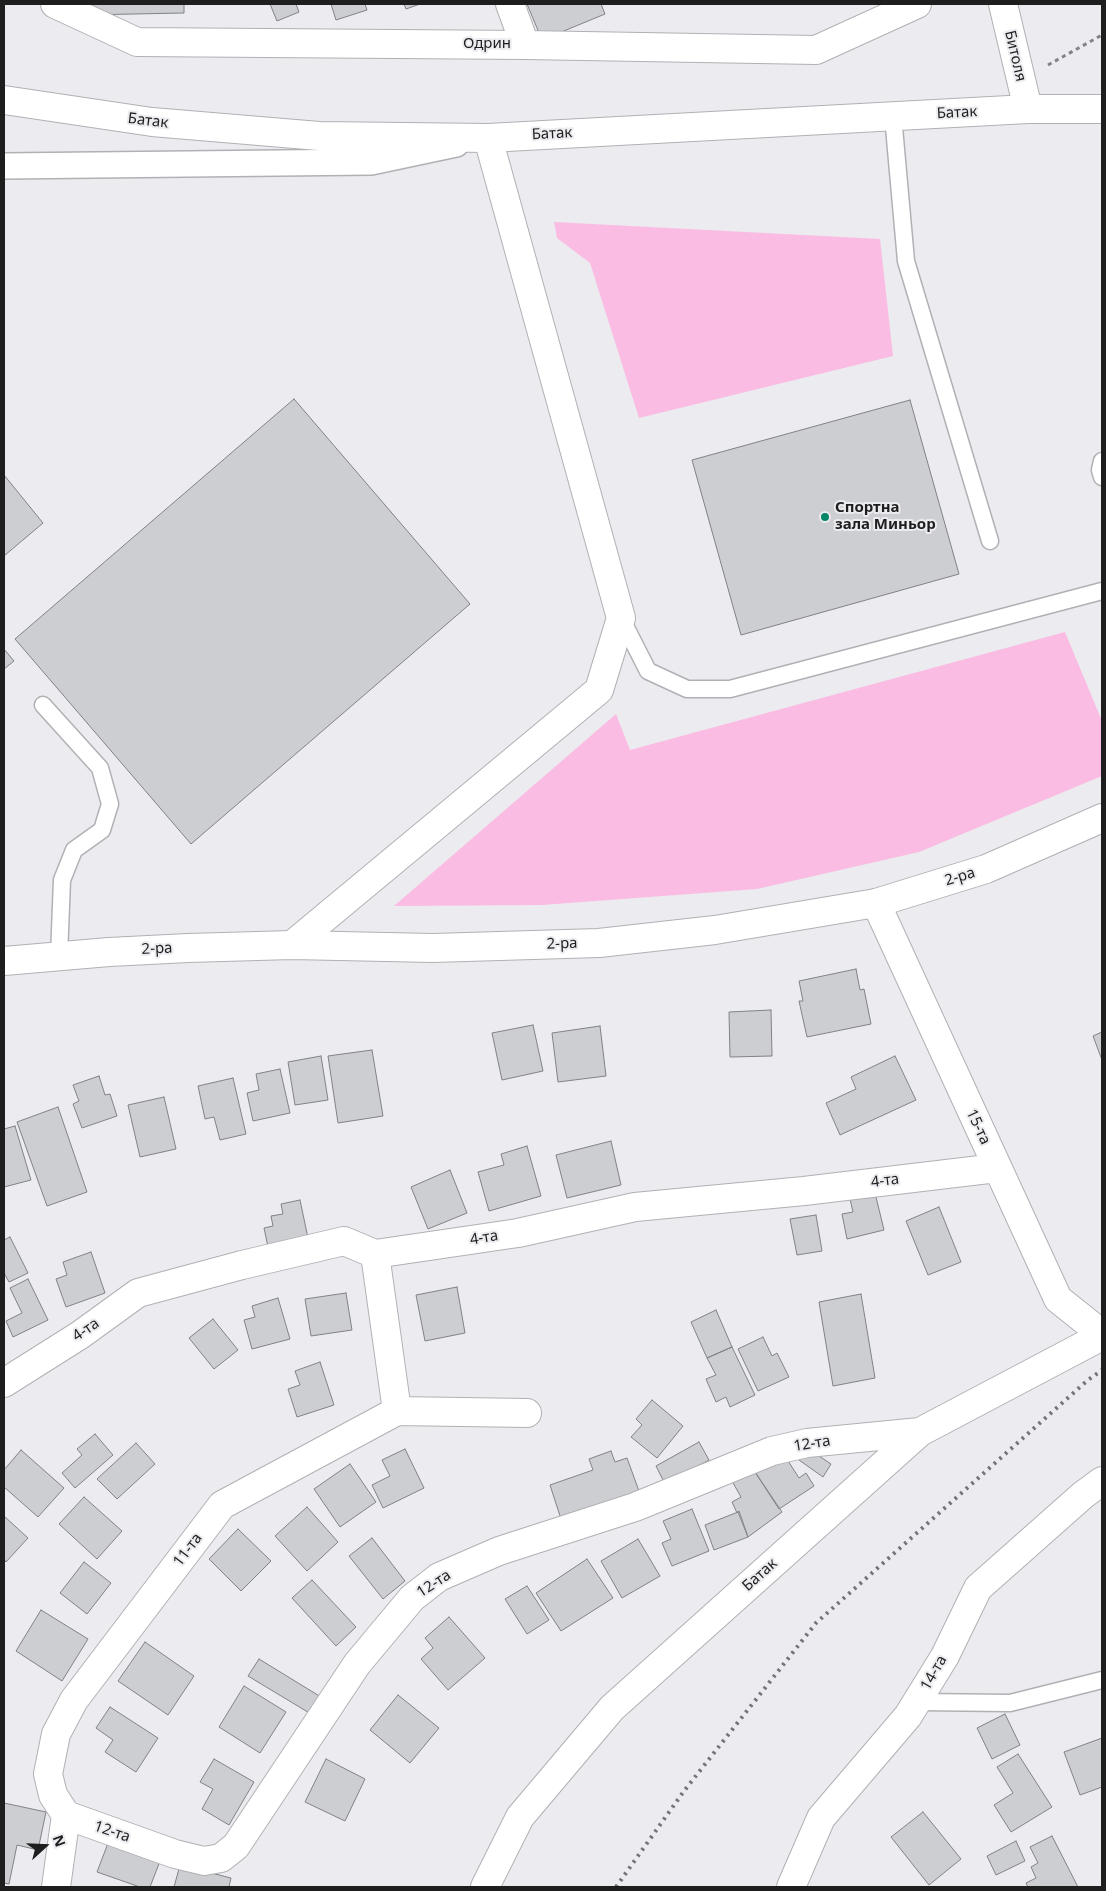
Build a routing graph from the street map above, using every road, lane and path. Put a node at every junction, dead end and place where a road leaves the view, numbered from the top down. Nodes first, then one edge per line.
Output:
1 (55, 4) edge
2 (510, 4) edge
3 (917, 4) edge
4 (1003, 4) edge
5 (1102, 35) edge
6 (525, 45) junction
7 (1021, 80) junction
8 (4, 100) edge
9 (1028, 109) junction
10 (1102, 109) edge
11 (893, 116) junction
12 (488, 138) junction
13 (4, 166) edge
14 (1102, 461) edge
15 (1102, 478) edge
16 (990, 541) dead end
17 (1102, 591) edge
18 (621, 618) junction
19 (43, 705) dead end
20 (1102, 818) edge
21 (876, 903) junction
22 (292, 945) junction
23 (59, 956) junction
24 (4, 961) edge
25 (997, 1168) junction
26 (375, 1254) junction
27 (1102, 1335) edge
28 (4, 1383) edge
29 (397, 1412) junction
30 (527, 1413) dead end
31 (920, 1432) junction
32 (1102, 1481) edge
33 (1102, 1680) edge
34 (917, 1702) junction
35 (66, 1816) junction
36 (56, 1887) edge
37 (485, 1887) edge
38 (791, 1887) edge

1 - 6 street, Одрин
2 - 6 street
3 - 6 street, Одрин
4 - 7 street, Битоля
5 - 7 path
7 - 9 street, Битоля
8 - 12 street, Батак
9 - 10 street, Батак
9 - 11 street, Батак
11 - 12 street, Батак
11 - 16 lane
12 - 13 street
12 - 18 street
14 - 15 lane
17 - 18 lane
18 - 22 street
19 - 23 lane
20 - 21 street, 2-ра
21 - 22 street, 2-ра
21 - 25 street, 15-та
22 - 23 street, 2-ра
23 - 24 street, 2-ра
25 - 26 street, 4-та
25 - 27 street, 15-та
26 - 28 street, 4-та
26 - 29 street
27 - 31 street, Батак
29 - 30 street, 11-та
29 - 35 street, 11-та
31 - 35 street, 12-та
31 - 37 street, Батак
32 - 34 street, 14-та
33 - 34 lane
34 - 38 street, 14-та
35 - 36 street

